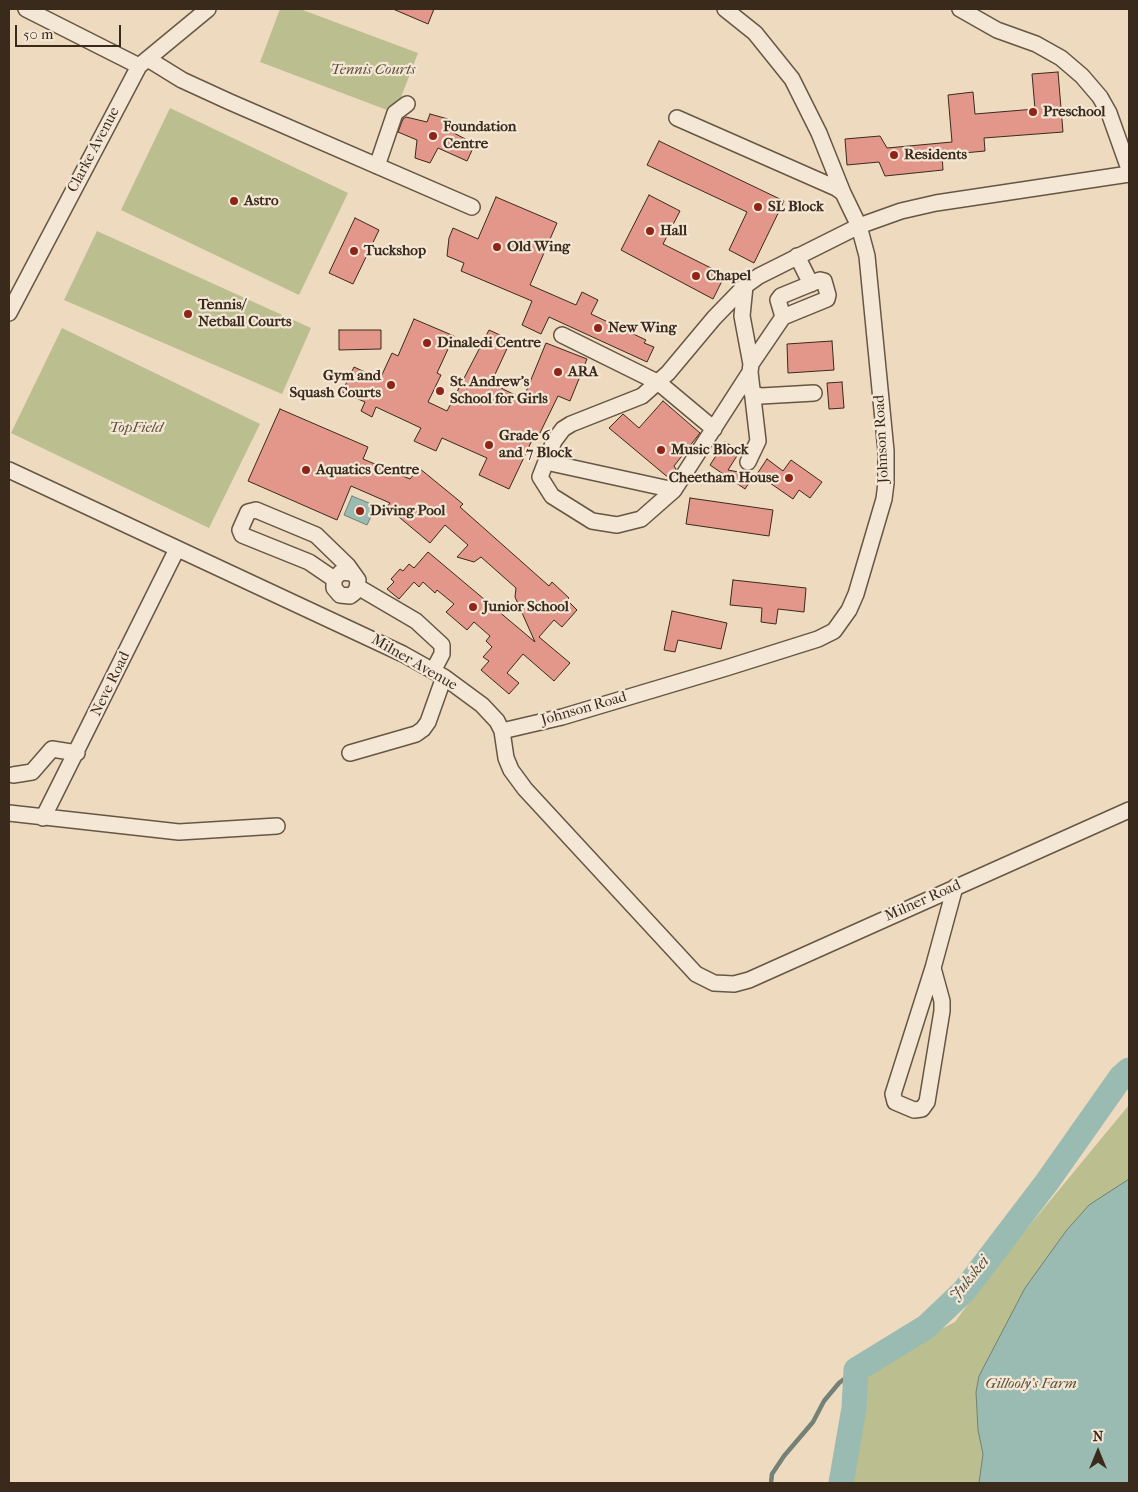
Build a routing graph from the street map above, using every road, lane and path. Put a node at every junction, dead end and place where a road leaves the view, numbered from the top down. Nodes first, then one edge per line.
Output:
1 (26, 9) edge
2 (208, 9) edge
3 (725, 9) edge
4 (960, 9) edge
5 (144, 62) junction
6 (407, 104) dead end
7 (677, 118) dead end
8 (378, 166) junction
9 (1129, 168) edge
10 (1129, 174) edge
11 (843, 193) junction
12 (472, 207) dead end
13 (859, 226) junction
14 (797, 256) junction
15 (817, 282) junction
16 (745, 286) junction
17 (9, 313) edge
18 (783, 317) junction
19 (562, 335) dead end
20 (750, 368) junction
21 (659, 383) junction
22 (752, 393) junction
23 (814, 393) dead end
24 (714, 430) junction
25 (546, 462) junction
26 (748, 462) dead end
27 (9, 470) edge
28 (674, 490) junction
29 (177, 549) junction
30 (351, 572) junction
31 (335, 586) junction
32 (355, 590) junction
33 (321, 616) junction
34 (438, 674) junction
35 (502, 731) junction
36 (77, 753) junction
37 (350, 753) dead end
38 (13, 775) dead end
39 (1129, 810) edge
40 (9, 813) edge
41 (43, 818) junction
42 (277, 826) dead end
43 (955, 887) junction
44 (934, 968) junction
45 (714, 983) joint

1 - 5 street
2 - 5 street, Clarke Avenue
3 - 11 street, Johnson Road
4 - 9 street
5 - 8 street
5 - 17 street, Clarke Avenue
6 - 8 street
7 - 11 street
8 - 12 street
10 - 13 street
11 - 13 street, Johnson Road
13 - 14 street
13 - 35 street, Johnson Road
14 - 15 street
14 - 16 street
15 - 18 street
15 - 18 street
16 - 20 street
16 - 21 street
18 - 20 street
19 - 21 street
20 - 22 street
20 - 24 street
21 - 24 street
21 - 25 street
22 - 23 street
22 - 26 street
24 - 28 street
25 - 28 street
25 - 28 street
27 - 29 street, Milner Avenue
29 - 33 street, Milner Avenue
29 - 36 street, Neve Road
30 - 31 street
30 - 31 street
30 - 32 street
31 - 32 street
31 - 33 street
32 - 34 street
33 - 34 street, Milner Avenue
34 - 35 street, Milner Avenue
34 - 37 street
35 - 45 street, Milner Avenue
36 - 38 street
36 - 41 street, Neve Road
39 - 43 street, Milner Road
40 - 41 street
41 - 42 street
43 - 44 street
43 - 45 street, Milner Road
44 - 44 street

